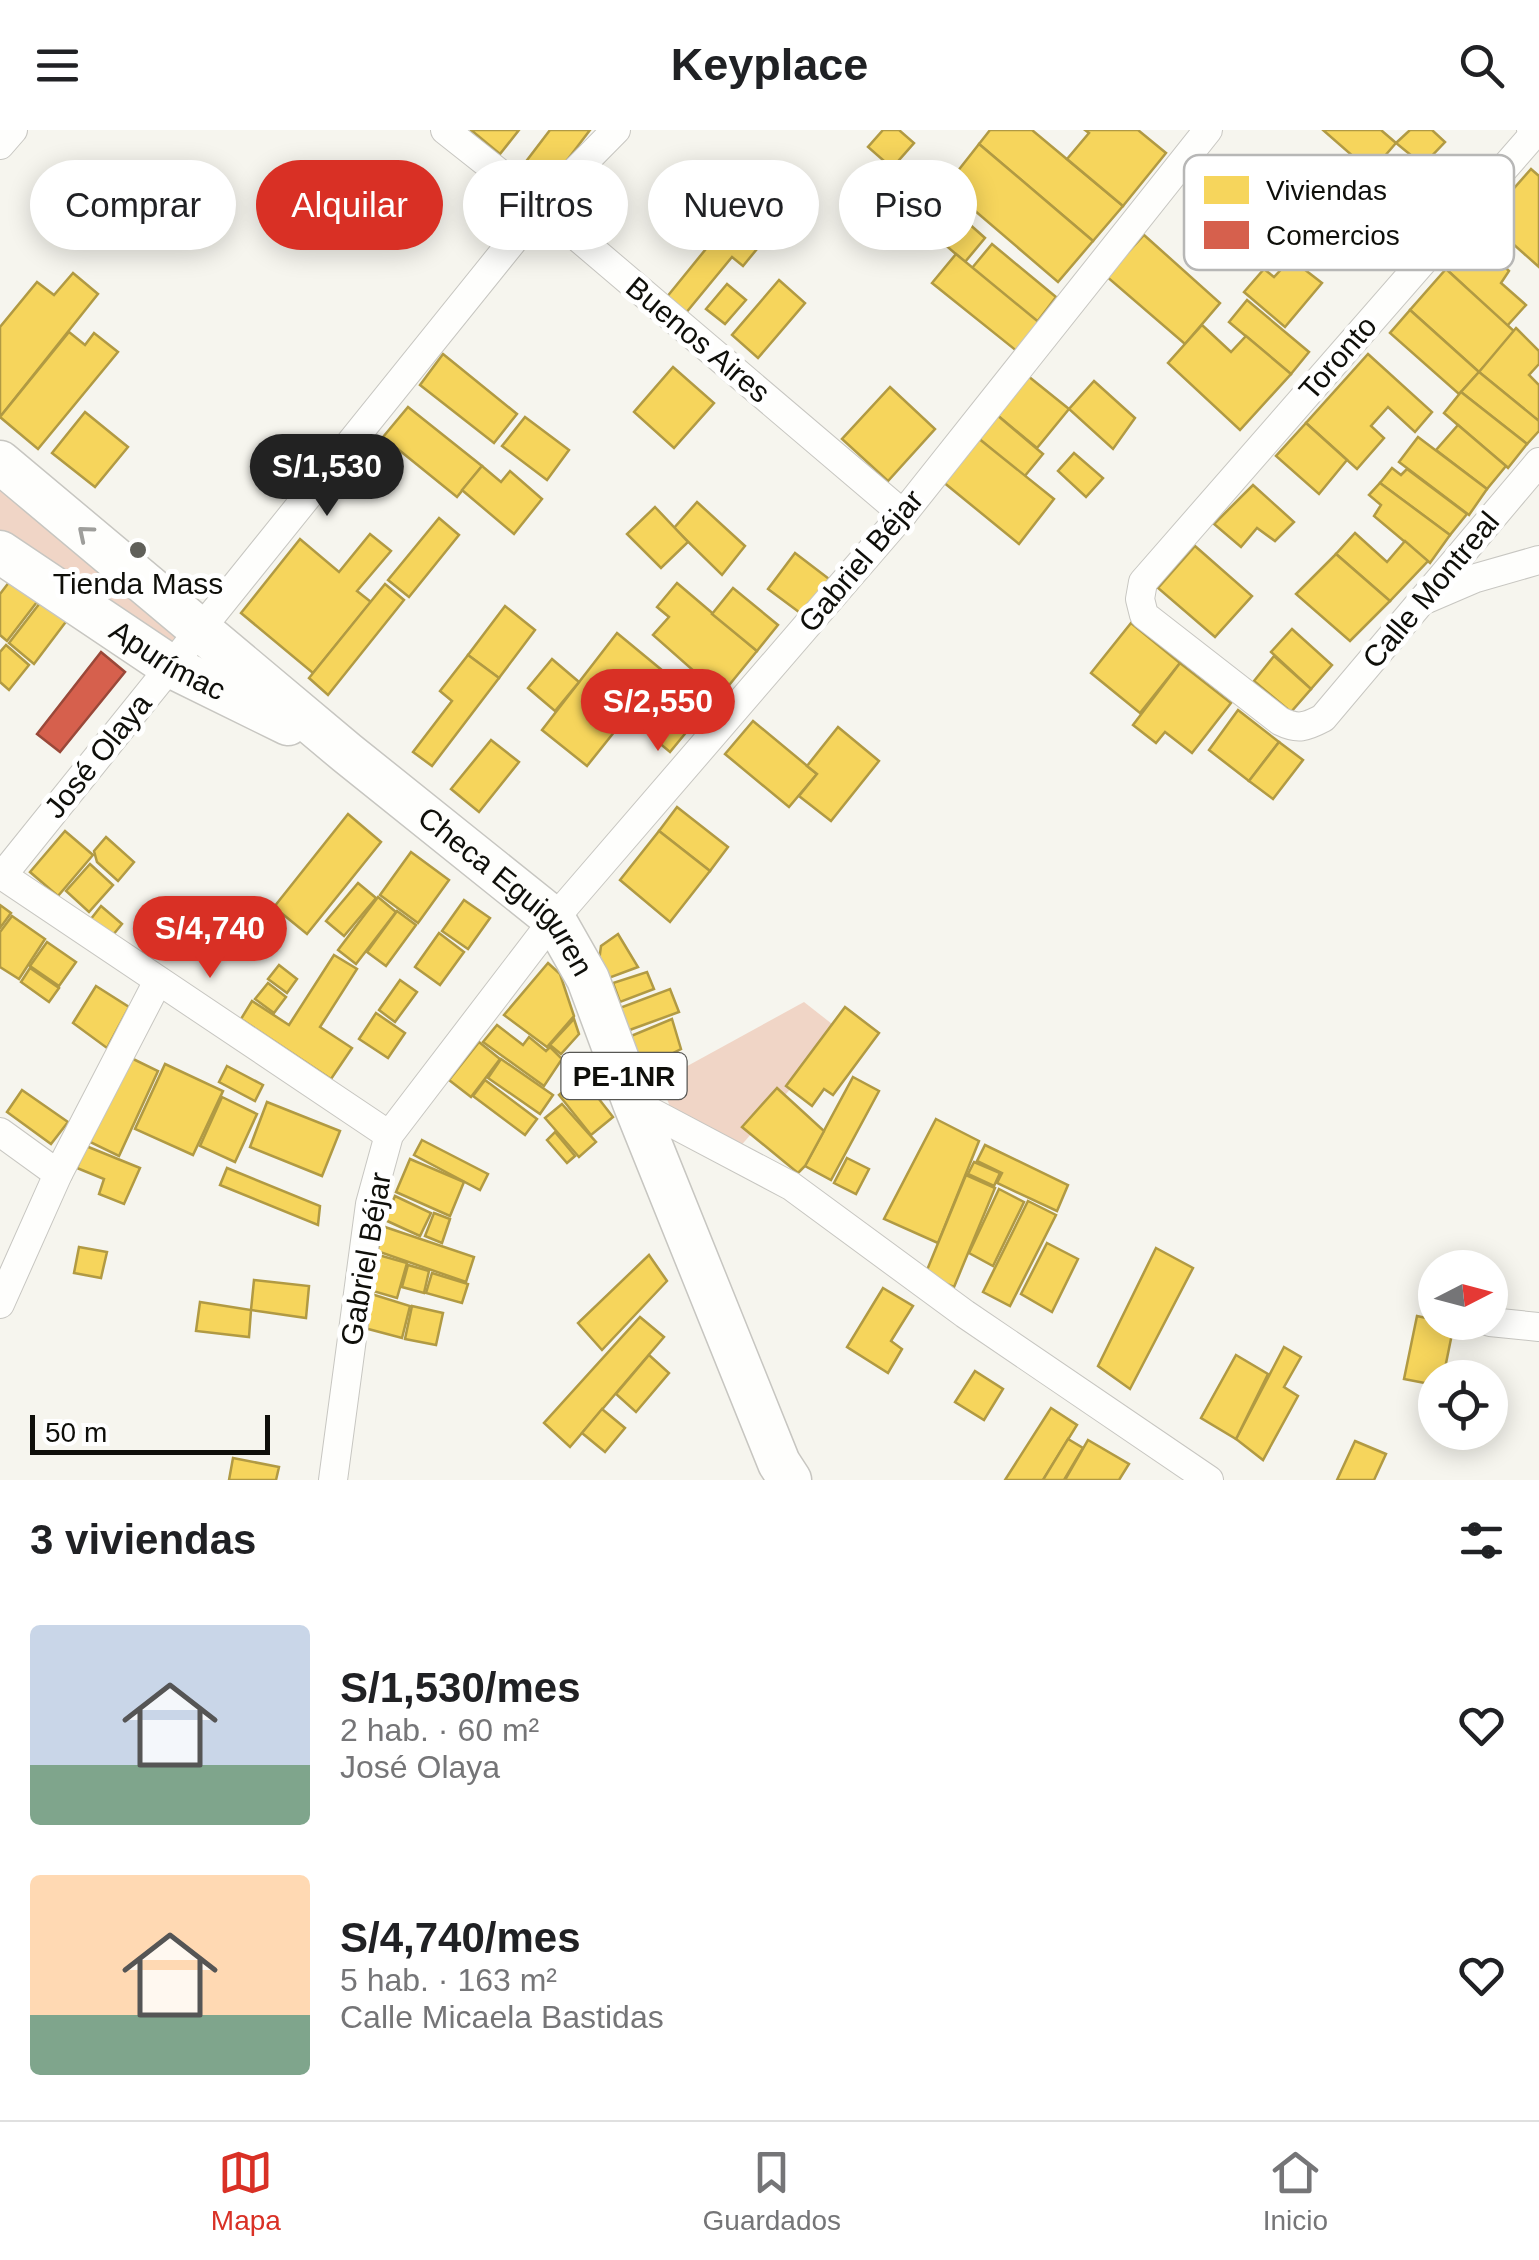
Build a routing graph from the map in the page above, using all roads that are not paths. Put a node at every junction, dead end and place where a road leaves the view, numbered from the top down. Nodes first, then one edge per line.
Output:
1 (13, 130) edge
2 (445, 130) edge
3 (616, 130) edge
4 (1208, 130) edge
5 (1533, 133) edge
6 (0, 145) edge
7 (1188, 155) edge
8 (1514, 155) edge
9 (483, 160) edge
10 (586, 160) edge
11 (1184, 160) edge
12 (506, 250) edge
13 (593, 250) edge
14 (1414, 270) edge
15 (0, 462) edge
16 (1536, 469) edge
17 (903, 514) junction
18 (0, 552) edge
19 (1539, 560) edge
20 (1421, 602) junction
21 (201, 631) junction
22 (170, 666) junction
23 (1322, 718) joint
24 (347, 753) junction
25 (1, 875) edge
26 (554, 919) junction
27 (158, 981) junction
28 (634, 1103) junction
29 (0, 1132) edge
30 (389, 1135) junction
31 (58, 1174) junction
32 (0, 1304) edge
33 (1508, 1323) edge
34 (1539, 1326) edge
35 (332, 1480) edge
36 (790, 1480) edge
37 (1209, 1480) edge

1 - 6 street
2 - 9 street, Buenos Aires
3 - 10 street, José Olaya
4 - 7 street, Gabriel Béjar
5 - 8 street, Toronto
11 - 17 street, Gabriel Béjar
12 - 21 street, José Olaya
13 - 17 street, Buenos Aires
14 - 23 street, Toronto
21 -> 15 main road, Checa Eguiguren
16 - 20 street, Calle Montreal
17 - 26 street, Gabriel Béjar
18 - 22 main road, Apurímac / PE-1NR
19 - 20 street
20 - 23 street, Calle Montreal
21 - 22 street, José Olaya
21 - 24 main road, Checa Eguiguren
22 - 24 main road, Apurímac / PE-1NR
22 - 25 street, José Olaya
24 - 26 main road, Checa Eguiguren / PE-1NR
25 - 27 street
26 - 28 main road, Checa Eguiguren / PE-1NR
26 - 30 street, Gabriel Béjar
27 - 30 street
27 - 31 street
28 - 36 main road, Checa Eguiguren / PE-1NR
28 - 37 street
29 - 31 street
30 - 35 street, Gabriel Béjar
31 - 32 street
33 - 34 street

